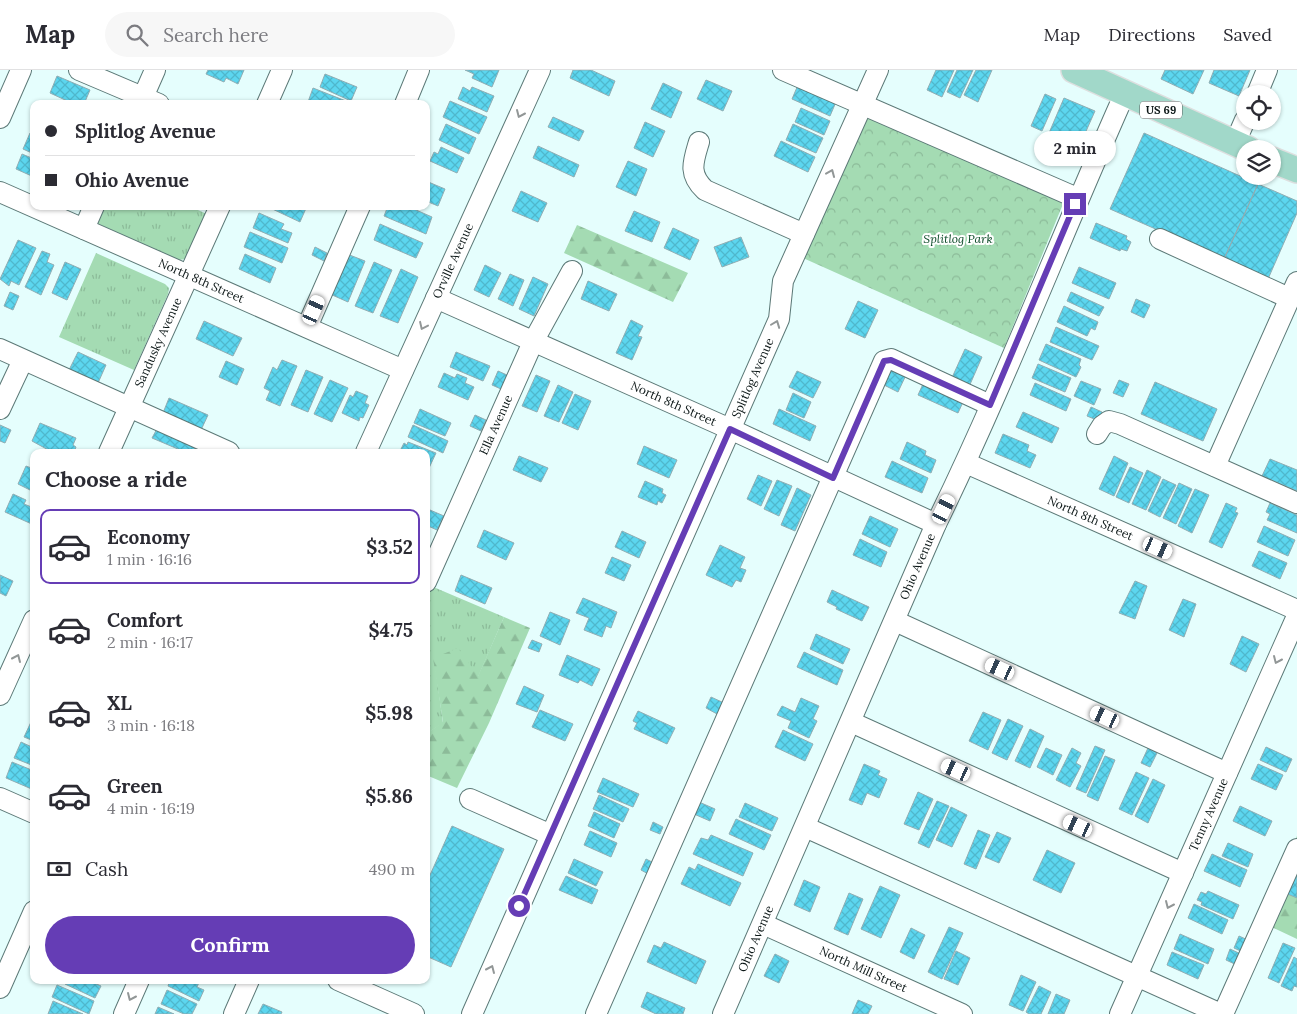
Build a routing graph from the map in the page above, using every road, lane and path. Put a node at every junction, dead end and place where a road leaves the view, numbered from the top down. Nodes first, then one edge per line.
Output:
1 (21, 70) edge
2 (79, 70) edge
3 (155, 70) edge
4 (282, 70) edge
5 (420, 70) edge
6 (540, 70) edge
7 (783, 70) edge
8 (878, 70) edge
9 (1074, 70) edge
10 (1268, 70) edge
11 (1261, 85) edge
12 (1125, 93) junction
13 (145, 100) edge
14 (147, 100) edge
15 (269, 100) edge
16 (407, 100) edge
17 (862, 105) junction
18 (0, 118) edge
19 (699, 142) dead end
20 (1236, 143) edge
21 (1281, 164) edge
22 (1297, 170) edge
23 (0, 192) edge
24 (1078, 198) junction
25 (30, 205) edge
26 (41, 210) edge
27 (92, 210) edge
28 (218, 210) edge
29 (358, 210) edge
30 (84, 229) junction
31 (804, 234) junction
32 (1160, 239) dead end
33 (572, 271) dead end
34 (189, 275) junction
35 (1293, 290) edge
36 (436, 298) junction
37 (307, 327) junction
38 (533, 342) junction
39 (0, 349) edge
40 (23, 360) junction
41 (403, 370) junction
42 (990, 405) junction
43 (129, 408) junction
44 (0, 410) edge
45 (730, 429) junction
46 (1098, 434) dead end
47 (110, 449) edge
48 (222, 449) edge
49 (367, 449) edge
50 (966, 463) junction
51 (1215, 466) junction
52 (833, 478) junction
53 (1297, 503) edge
54 (936, 524) junction
55 (430, 573) edge
56 (1297, 610) edge
57 (1297, 616) edge
58 (895, 621) junction
59 (30, 629) edge
60 (0, 695) edge
61 (851, 722) junction
62 (1227, 773) junction
63 (0, 798) edge
64 (470, 799) dead end
65 (30, 811) edge
66 (805, 827) junction
67 (551, 834) junction
68 (1297, 849) edge
69 (1183, 874) junction
70 (30, 921) edge
71 (763, 924) junction
72 (1136, 977) junction
73 (137, 984) edge
74 (247, 984) edge
75 (347, 984) edge
76 (0, 988) edge
77 (124, 1014) edge
78 (234, 1014) edge
79 (414, 1014) edge
80 (472, 1014) edge
81 (596, 1014) edge
82 (723, 1014) edge
83 (962, 1014) edge
84 (1120, 1014) edge
85 (1222, 1014) edge

1 - 18 street
2 - 13 street
3 - 14 street
4 - 15 street
5 - 16 street
6 -> 36 street, Orville Avenue
7 - 17 street
8 - 17 street, Splitlog Avenue
9 - 12 main road, US 69
10 - 11 street
12 - 20 main road, US 69
12 - 24 street, Ohio Avenue
17 - 24 street
31 -> 17 street, Splitlog Avenue
19 - 31 street
21 - 22 main road
23 - 25 street, North 8th Street
24 - 42 street, Ohio Avenue
26 - 30 street, North 8th Street
27 - 30 street
28 - 34 street, Sandusky Avenue
29 - 37 street
30 - 34 street, North 8th Street
45 -> 31 street, Splitlog Avenue
32 - 35 street
33 - 38 street, Ella Avenue
34 - 37 street, North 8th Street
34 - 43 street, Sandusky Avenue
35 - 51 street
36 - 38 street, North 8th Street
36 -> 41 street, Orville Avenue
37 - 41 street, North 8th Street
38 - 45 street, North 8th Street
38 - 55 street, Ella Avenue
39 - 40 street
40 - 43 street
40 - 44 street
41 - 49 street, Orville Avenue
42 - 50 street, Ohio Avenue
42 - 52 street
43 - 47 street, Sandusky Avenue
43 - 48 street
45 - 52 street, North 8th Street
45 - 67 street, Splitlog Avenue
46 - 51 street
50 - 54 street, Ohio Avenue
50 - 56 street, North 8th Street
51 - 53 street
52 - 54 street, North 8th Street
52 - 81 street
54 - 58 street, Ohio Avenue
57 -> 62 street, Tenny Avenue
58 - 61 street, Ohio Avenue
58 - 62 street
60 -> 59 street
61 - 66 street, Ohio Avenue
61 - 69 street
62 - 69 street, Tenny Avenue
63 - 65 street
64 - 67 street
66 - 71 street, Ohio Avenue
66 - 72 street
80 -> 67 street, Splitlog Avenue
68 - 85 street
69 -> 72 street, Tenny Avenue
70 - 76 street
71 - 82 street, Ohio Avenue
71 - 83 street, North Mill Street
72 - 84 street, Tenny Avenue
72 - 85 street
73 -> 77 street
74 - 78 street
75 - 79 street

